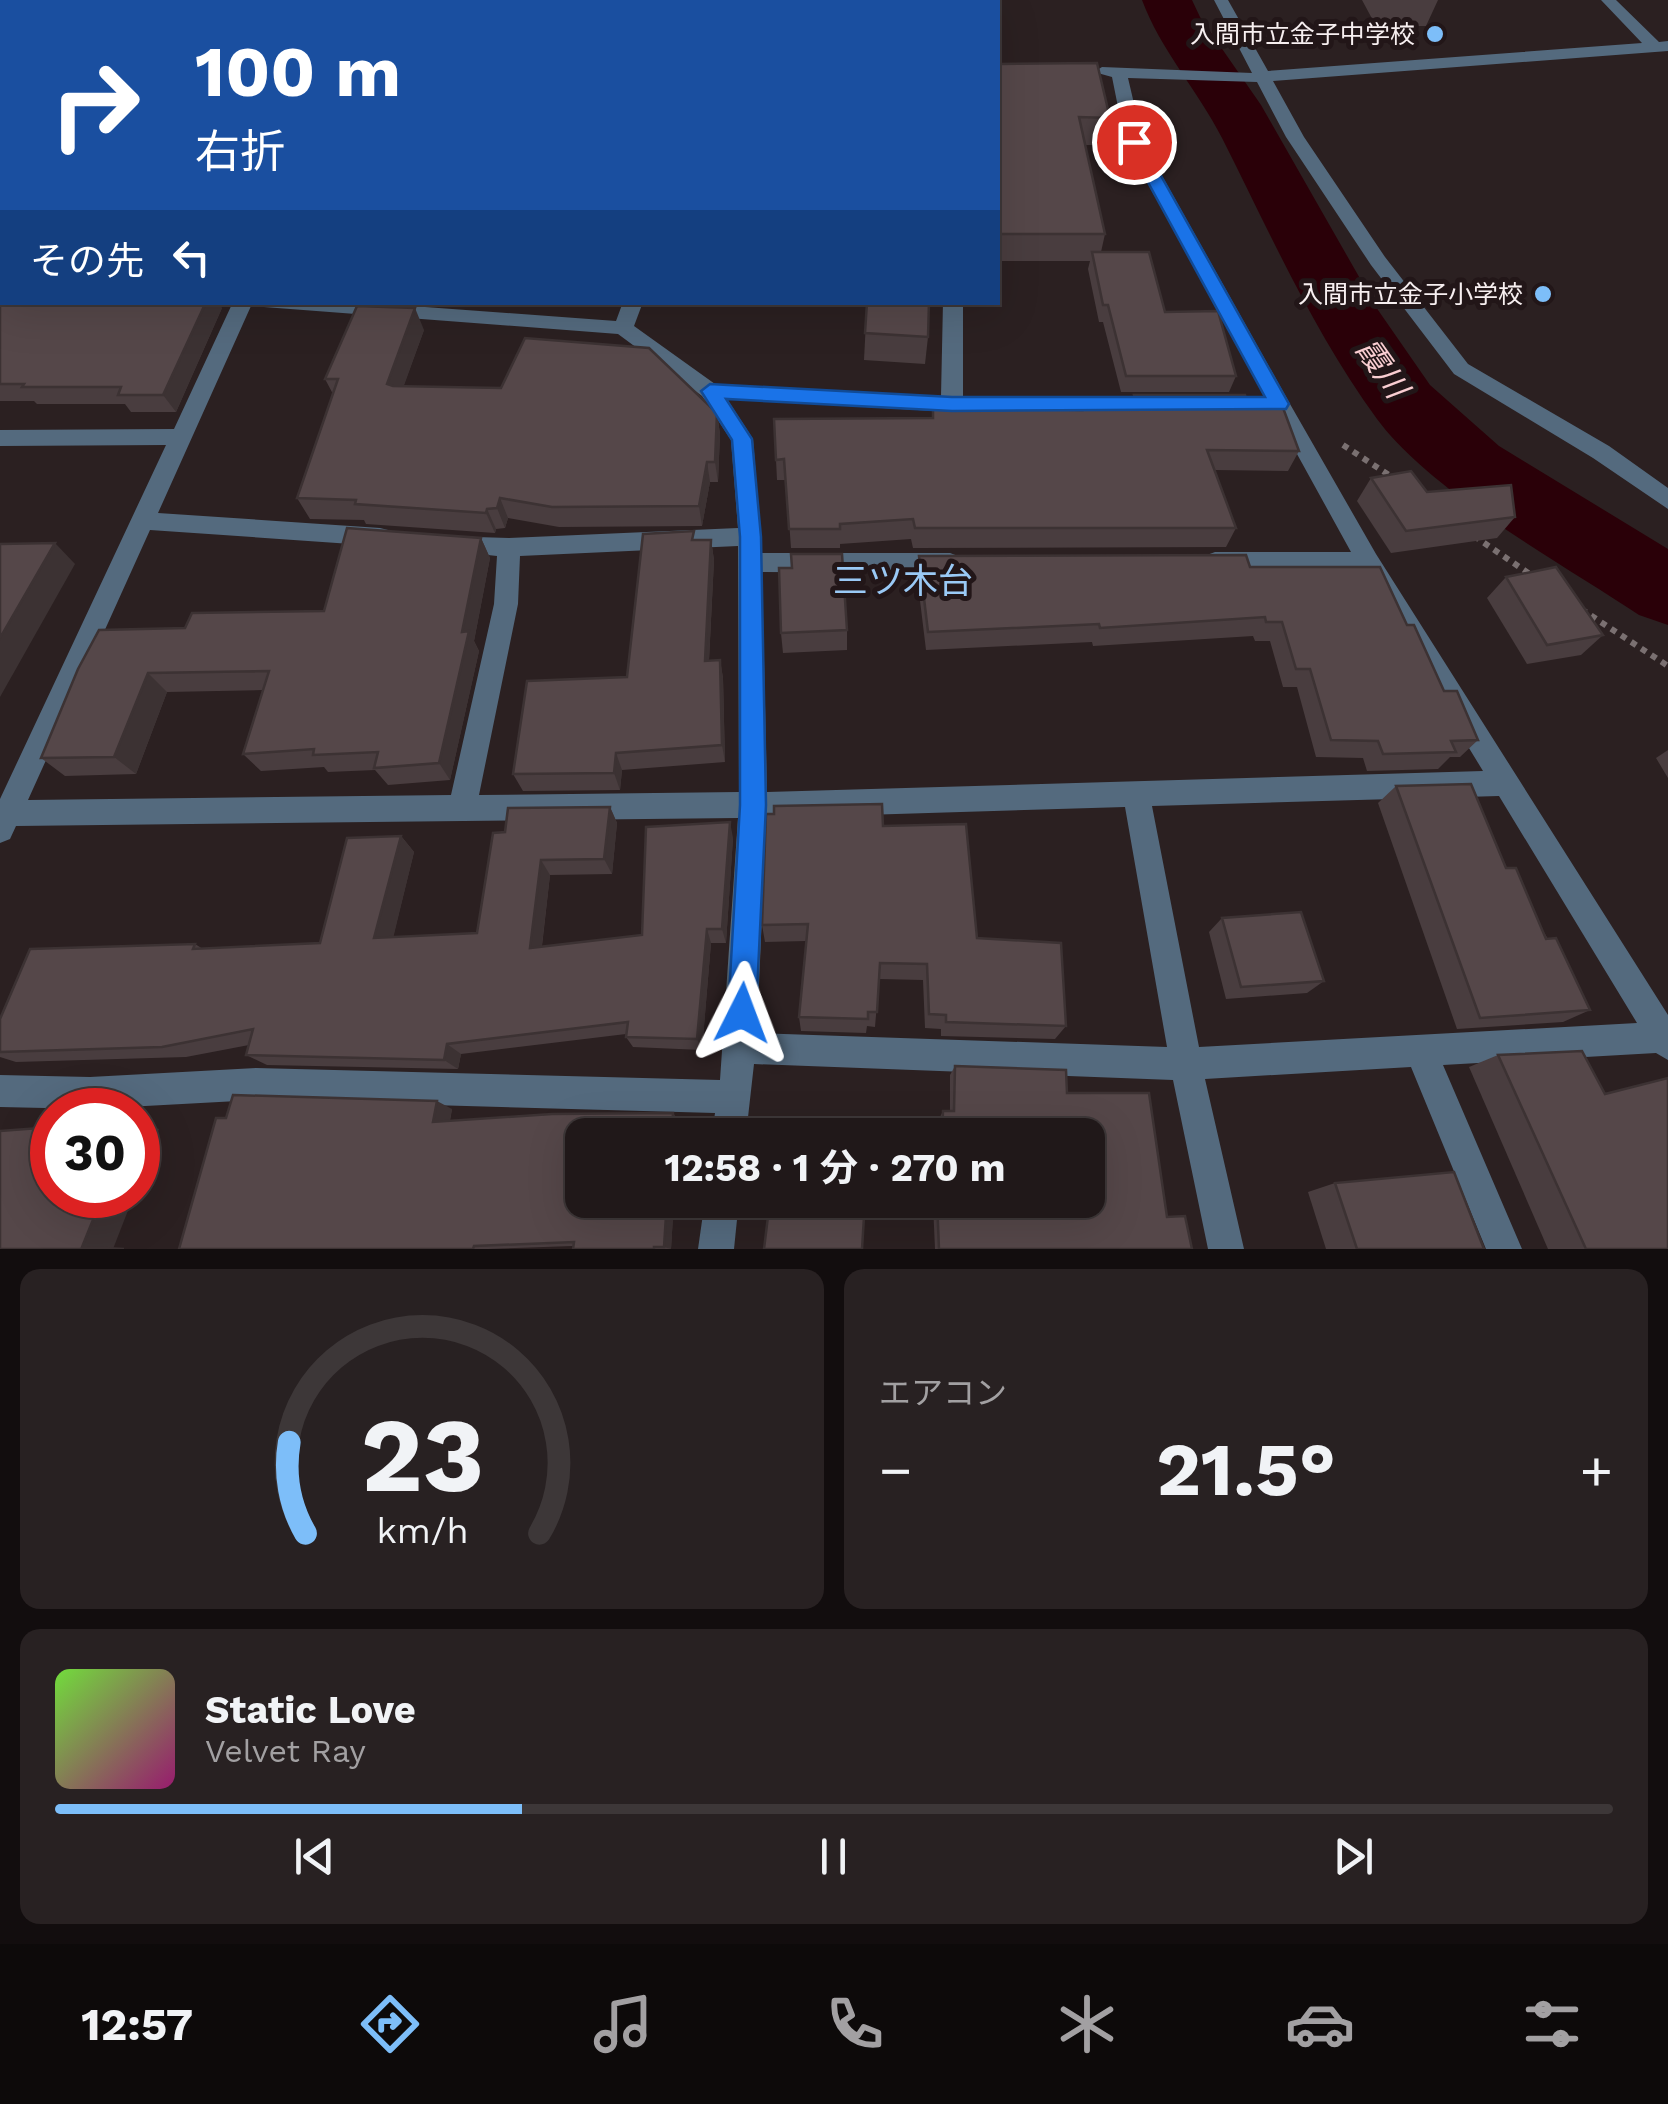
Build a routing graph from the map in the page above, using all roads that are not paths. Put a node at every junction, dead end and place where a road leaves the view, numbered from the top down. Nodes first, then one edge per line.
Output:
1 (1220, 0) edge
2 (1608, 0) edge
3 (1661, 46) edge
4 (1084, 72) edge
5 (1119, 73) junction
6 (1253, 77) junction
7 (242, 305) edge
8 (300, 305) edge
9 (632, 305) edge
10 (953, 305) edge
11 (623, 328) junction
12 (710, 391) junction
13 (952, 404) junction
14 (1144, 404) edge
15 (0, 438) edge
16 (182, 438) junction
17 (1668, 500) edge
18 (146, 521) junction
19 (509, 548) junction
20 (750, 550) junction
21 (1368, 561) junction
22 (1198, 562) edge
23 (967, 563) edge
24 (1506, 782) junction
25 (1136, 793) junction
26 (753, 805) junction
27 (462, 808) junction
28 (4, 821) edge
29 (1666, 1040) edge
30 (740, 1048) junction
31 (1421, 1052) junction
32 (1186, 1064) junction
33 (0, 1091) edge
34 (733, 1096) junction
35 (731, 1118) edge
36 (720, 1218) edge
37 (716, 1249) edge
38 (1226, 1249) edge
39 (1504, 1249) edge

1 - 6 street
2 - 3 street
3 - 6 street
4 - 5 street
5 - 6 street
5 - 21 street
6 - 17 street
7 - 16 street
8 - 11 street
9 - 11 street
10 - 13 street
11 - 12 street
12 - 13 street
12 - 20 street
13 - 14 street
15 - 16 street
16 - 18 street
18 - 19 street
18 - 28 street
19 - 20 street
19 - 27 street
20 - 23 street
20 - 26 street
21 - 22 street
21 - 24 street
24 - 25 street
24 - 29 street
25 - 26 street
25 - 32 street
26 - 27 street
26 - 30 street
27 - 28 street
29 - 31 street
30 - 32 street
30 - 34 street
31 - 32 street
31 - 39 street
32 - 38 street
33 - 34 street
34 - 35 street
36 - 37 street

